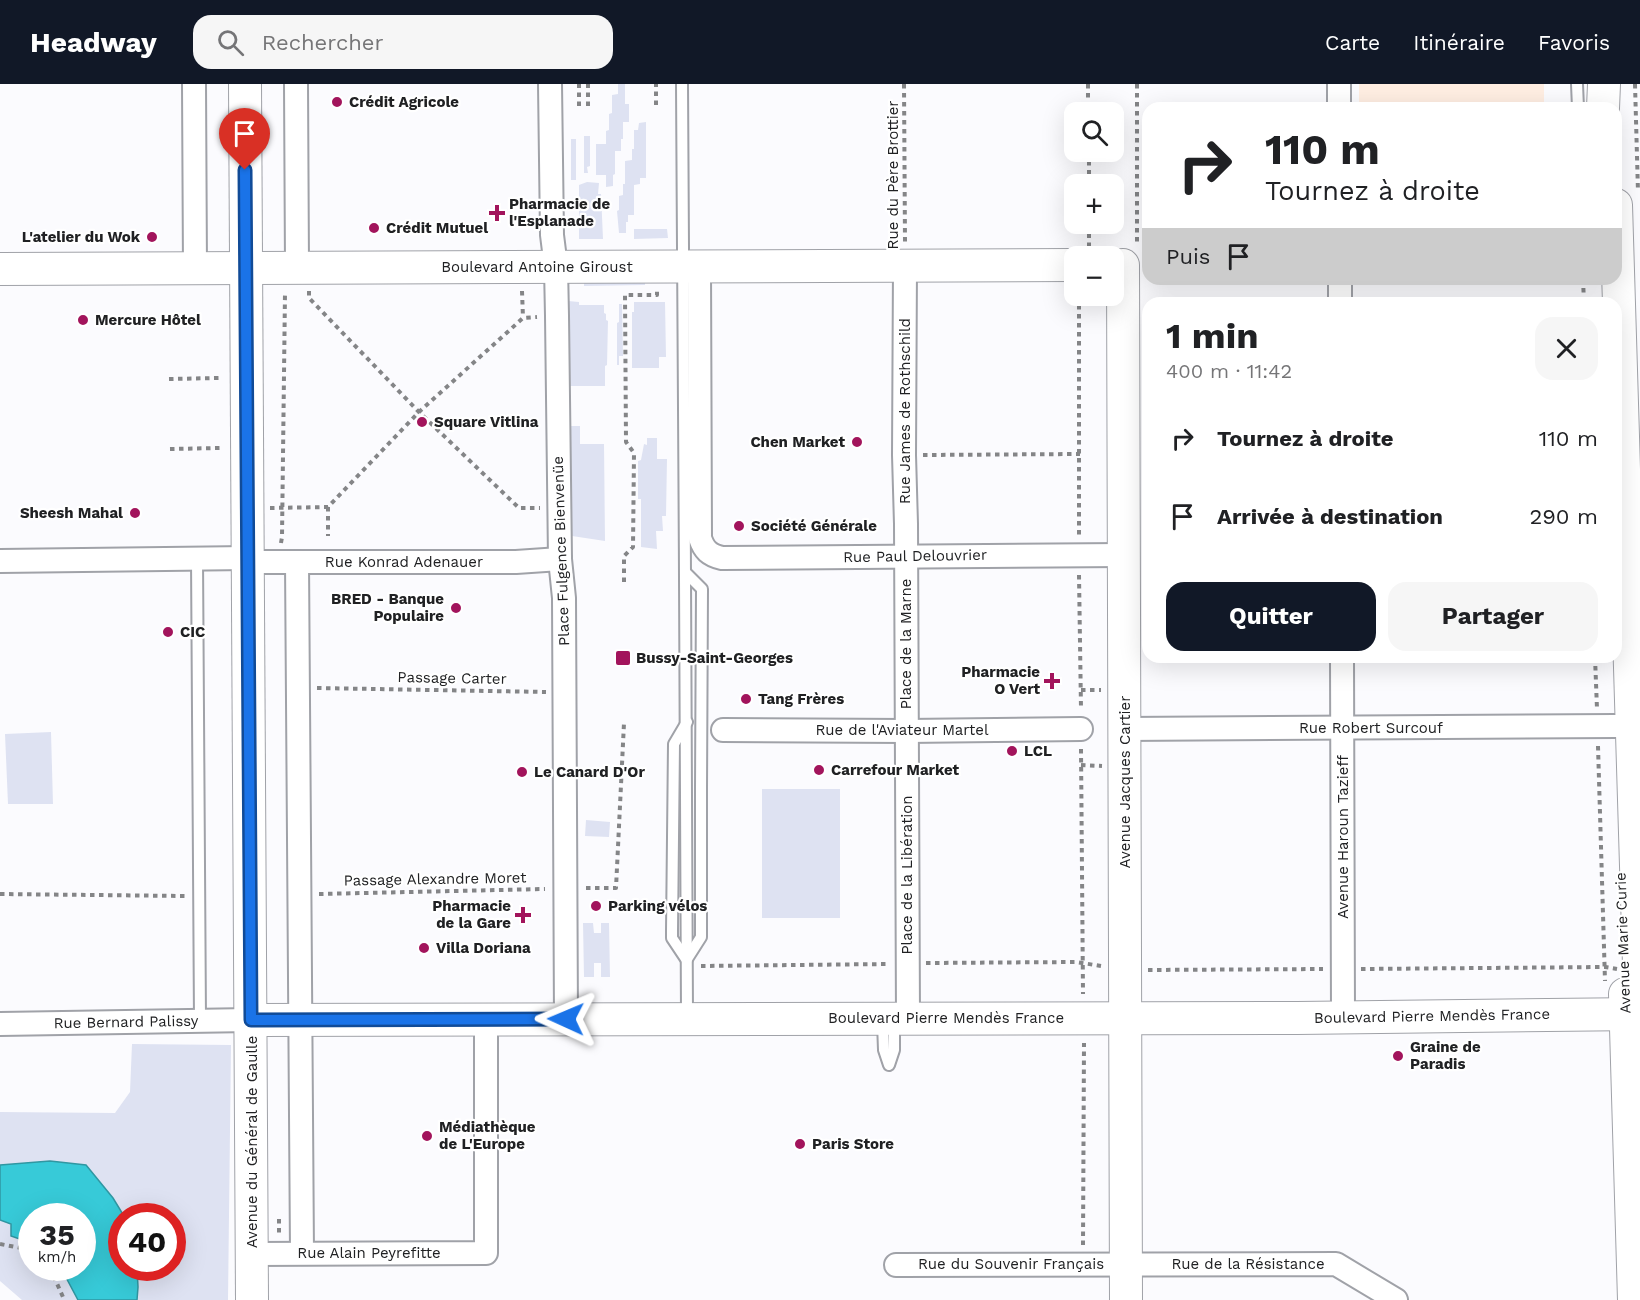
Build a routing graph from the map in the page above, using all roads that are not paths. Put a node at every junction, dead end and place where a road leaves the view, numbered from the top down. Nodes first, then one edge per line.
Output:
1 (194, 84) edge
2 (245, 84) edge
3 (296, 84) edge
4 (550, 84) edge
5 (682, 84) edge
6 (1339, 84) edge
7 (1339, 102) edge
8 (1627, 202) edge
9 (1622, 223) edge
10 (1064, 265) edge
11 (1130, 265) edge
12 (905, 266) junction
13 (195, 267) junction
14 (246, 267) junction
15 (556, 267) junction
16 (679, 267) junction
17 (0, 269) edge
18 (297, 274) junction
19 (1622, 381) edge
20 (1632, 484) edge
21 (1124, 555) junction
22 (906, 556) junction
23 (197, 558) junction
24 (560, 559) junction
25 (0, 561) edge
26 (267, 561) junction
27 (686, 573) junction
28 (1342, 663) edge
29 (1613, 663) edge
30 (1603, 727) junction
31 (1342, 728) junction
32 (1081, 729) road end
33 (1125, 729) junction
34 (723, 730) dead end
35 (907, 731) junction
36 (687, 959) junction
37 (1635, 1009) edge
38 (1343, 1016) junction
39 (1126, 1018) junction
40 (301, 1019) junction
41 (486, 1019) junction
42 (566, 1019) junction
43 (687, 1019) junction
44 (895, 1019) junction
45 (200, 1020) junction
46 (251, 1020) junction
47 (0, 1024) edge
48 (302, 1253) junction
49 (252, 1254) junction
50 (1125, 1263) junction
51 (896, 1265) dead end
52 (252, 1300) edge
53 (1126, 1300) edge
54 (1396, 1300) edge
55 (1634, 1300) edge

1 - 13 street
2 - 14 street, Avenue du Général de Gaulle
3 - 18 street
4 - 15 street, Place Fulgence Bienvenüe
5 - 16 lane
6 - 7 street
8 - 9 street, Avenue Marie Curie
10 - 12 street, Boulevard Antoine Giroust
11 - 21 street, Avenue Jacques Cartier
12 - 16 street, Boulevard Antoine Giroust
12 - 22 street, Rue James de Rothschild
13 - 14 street, Boulevard Antoine Giroust
13 - 17 street, Boulevard Antoine Giroust
14 - 18 street, Boulevard Antoine Giroust
14 - 26 street, Avenue du Général de Gaulle
15 - 16 street, Boulevard Antoine Giroust
15 - 18 street, Boulevard Antoine Giroust
15 - 24 street, Place Fulgence Bienvenüe
16 - 22 street, Rue Paul Delouvrier
16 - 27 lane
19 - 20 street, Avenue Marie Curie
20 - 37 street, Avenue Marie Curie
21 - 22 street, Rue Paul Delouvrier
21 - 33 street, Avenue Jacques Cartier
22 - 35 street, Place de la Marne
23 - 25 street, Rue Konrad Adenauer
23 - 26 street, Rue Konrad Adenauer
23 - 45 lane
24 - 26 street, Rue Konrad Adenauer
24 - 42 street, Place Fulgence Bienvenüe
26 - 40 street, Avenue du Général de Gaulle
26 - 46 street, Avenue du Général de Gaulle
27 - 36 lane
27 - 36 lane
28 - 31 street, Avenue Haroun Tazieff
29 - 30 street, Avenue Marie Curie
30 - 31 street, Rue Robert Surcouf
30 - 37 street, Avenue Marie Curie
31 - 33 street, Rue Robert Surcouf
31 - 38 street, Avenue Haroun Tazieff
32 - 35 street, Rue de l'Aviateur Martel
33 - 39 street, Avenue Jacques Cartier
34 - 35 street, Rue de l'Aviateur Martel
35 - 44 street, Place de la Libération
36 - 43 lane
37 - 38 street, Boulevard Pierre Mendès France
37 - 55 street, Avenue Marie Curie
38 - 39 street, Boulevard Pierre Mendès France
39 - 44 street, Boulevard Pierre Mendès France
39 - 50 street, Avenue Jacques Cartier
40 - 41 street, Boulevard Pierre Mendès France
40 - 46 street, Boulevard Pierre Mendès France
40 - 48 street, Avenue du Général de Gaulle
41 - 42 street, Boulevard Pierre Mendès France
41 - 48 street, Rue Alain Peyrefitte
42 - 43 street, Boulevard Pierre Mendès France
43 - 44 street, Boulevard Pierre Mendès France
45 - 46 street, Rue Bernard Palissy
45 - 47 street, Rue Bernard Palissy
46 - 49 street, Avenue du Général de Gaulle
48 - 49 street, Rue Alain Peyrefitte
49 - 52 street, Avenue du Général de Gaulle
50 - 51 street, Rue du Souvenir Français
50 - 53 street, Avenue Jacques Cartier
50 - 54 street, Rue de la Résistance

